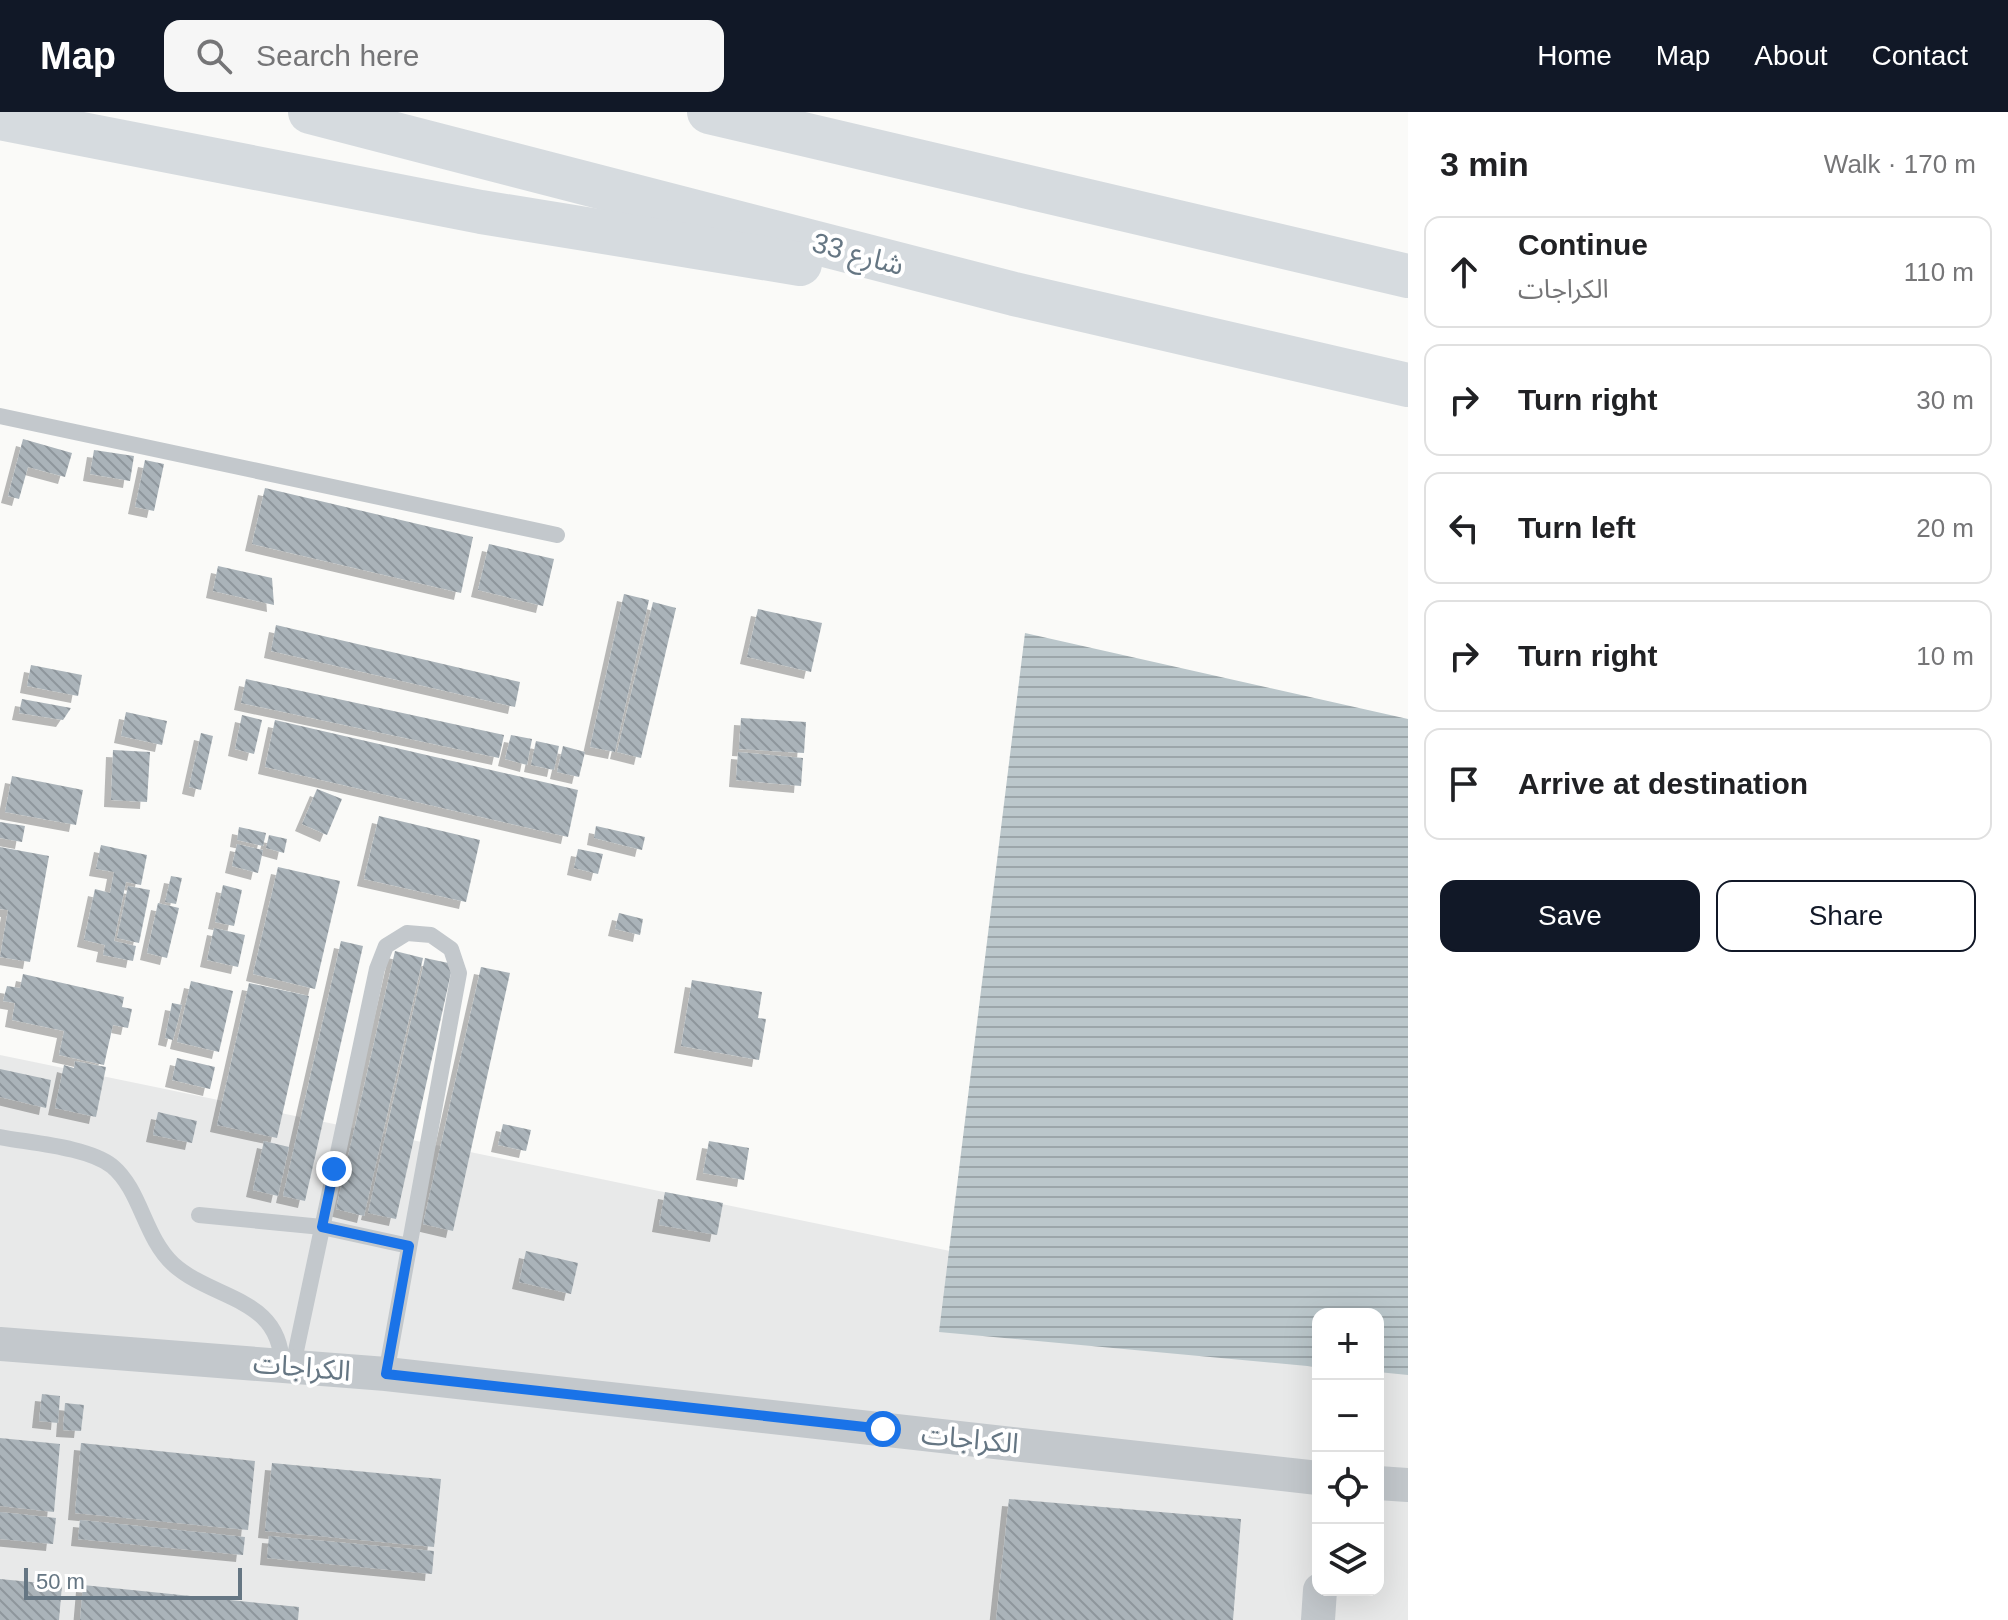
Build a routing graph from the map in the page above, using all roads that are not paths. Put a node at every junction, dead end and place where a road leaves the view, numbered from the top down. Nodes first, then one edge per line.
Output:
1 (310, 112) edge
2 (709, 112) edge
3 (825, 112) edge
4 (0, 118) edge
5 (1098, 203) junction
6 (1408, 276) edge
7 (1014, 294) junction
8 (1408, 385) edge
9 (0, 416) edge
10 (557, 535) dead end
11 (0, 1137) edge
12 (199, 1215) dead end
13 (322, 1227) junction
14 (409, 1246) junction
15 (0, 1344) edge
16 (287, 1365) junction
17 (386, 1374) junction
18 (1312, 1477) edge
19 (1384, 1483) edge
20 (1408, 1485) edge
21 (1320, 1596) edge
22 (1318, 1620) edge

1 - 7 highway, شارع 33
2 - 5 highway
3 - 5 highway
4 - 7 highway
5 - 6 highway
7 - 8 highway, شارع 33
9 - 10 lane
11 - 16 lane
12 - 13 lane
13 - 14 lane
13 - 14 lane
13 - 16 lane
14 - 17 lane
15 - 16 street, الكراجات
16 - 17 street, الكراجات
17 - 18 street, الكراجات
19 - 20 street
21 - 22 street

